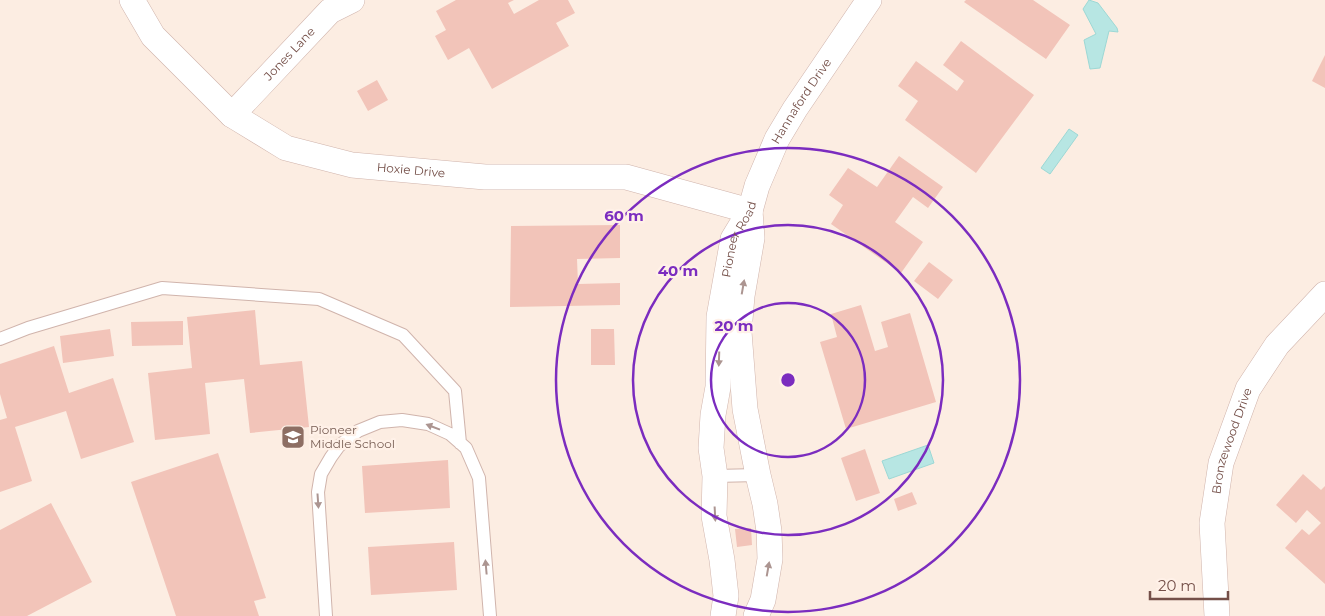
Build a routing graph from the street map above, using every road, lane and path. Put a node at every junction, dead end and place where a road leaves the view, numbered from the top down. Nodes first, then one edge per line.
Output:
1 (132, 0) edge
2 (352, 0) edge
3 (869, 0) edge
4 (232, 115) junction
5 (750, 211) junction
6 (1325, 294) edge
7 (0, 339) edge
8 (460, 443) junction
9 (758, 475) junction
10 (715, 476) junction
11 (326, 616) edge
12 (490, 616) edge
13 (723, 616) edge
14 (756, 616) edge
15 (1217, 616) edge

1 - 4 street, Hoxie Drive
2 - 4 street, Jones Lane
3 - 5 street, Hannaford Drive
4 - 5 street, Hoxie Drive
9 -> 5 street, Pioneer Road
5 -> 10 street, Pioneer Road
6 - 15 street, Bronzewood Drive
7 - 8 lane
8 -> 11 lane
12 -> 8 lane
9 - 10 lane
14 -> 9 street, Pioneer Road
10 -> 13 street, Pioneer Road

